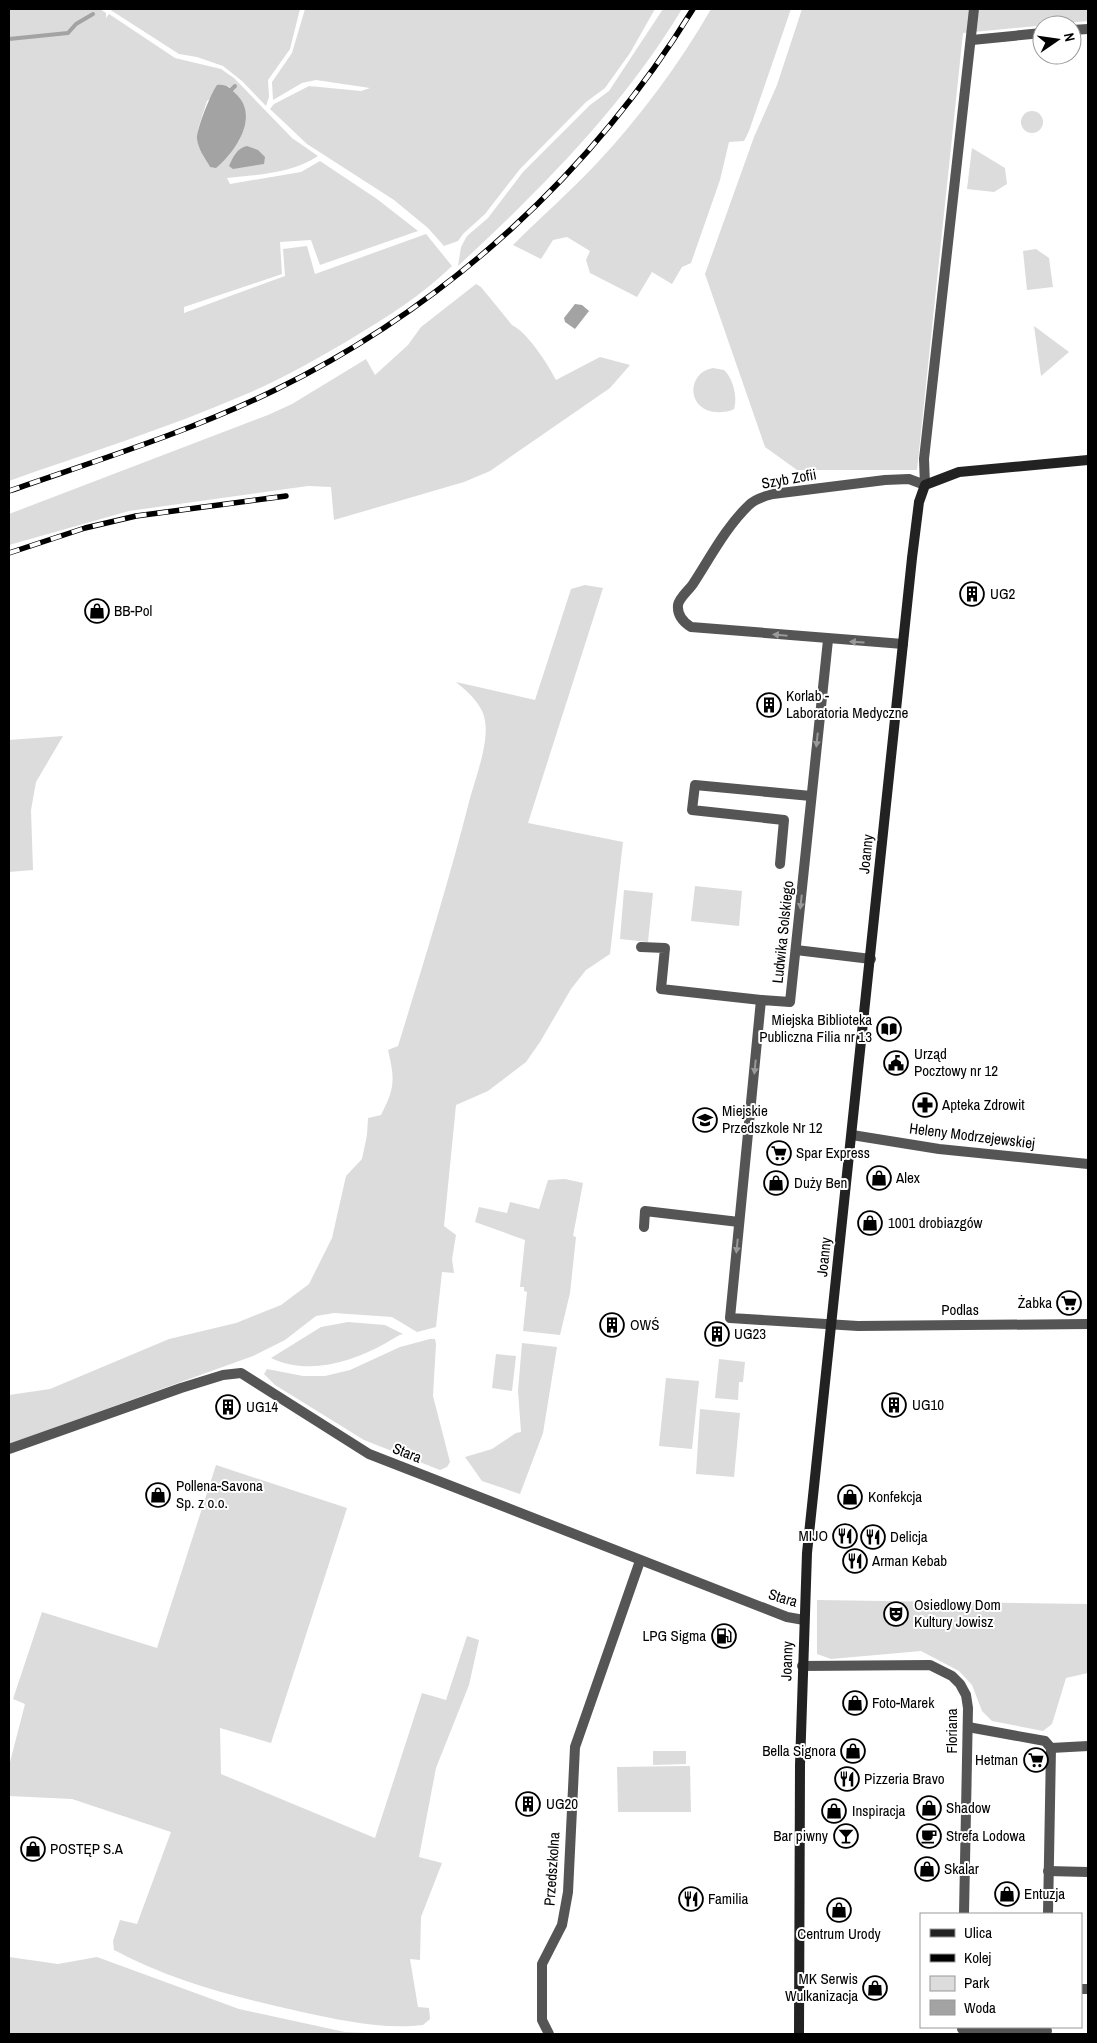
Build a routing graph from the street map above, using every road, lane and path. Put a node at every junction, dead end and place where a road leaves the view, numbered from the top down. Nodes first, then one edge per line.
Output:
1 (974, 9) edge
2 (1032, 34) edge
3 (972, 40) junction
4 (1088, 460) edge
5 (924, 485) junction
6 (828, 640) junction
7 (903, 644) junction
8 (811, 796) junction
9 (780, 864) dead end
10 (641, 947) dead end
11 (796, 950) junction
12 (871, 959) junction
13 (761, 1000) junction
14 (852, 1135) junction
15 (1088, 1164) edge
16 (739, 1222) junction
17 (644, 1227) dead end
18 (832, 1324) junction
19 (1088, 1324) edge
20 (9, 1449) edge
21 (640, 1561) junction
22 (804, 1620) junction
23 (802, 1666) junction
24 (968, 1726) junction
25 (1088, 1746) edge
26 (1051, 1748) junction
27 (1048, 1872) junction
28 (1088, 1872) edge
29 (964, 1913) edge
30 (1048, 1913) edge
31 (962, 2030) edge
32 (1047, 2031) edge
33 (549, 2034) edge
34 (799, 2034) edge

1 - 3 street
2 - 3 street
3 - 5 street
4 - 5 street
6 -> 5 street, Szyb Zofii
5 - 7 street, Joanny
7 -> 6 street
6 -> 8 street, Ludwika Solskiego
7 - 12 street, Joanny
8 - 9 street
8 -> 11 street, Ludwika Solskiego
10 - 13 street
11 - 12 street
11 - 13 street, Ludwika Solskiego
12 - 14 street, Joanny
13 -> 16 street, Ludwika Solskiego
14 - 15 street, Heleny Modrzejewskiej
14 - 18 street, Joanny
16 - 17 street
16 -> 18 street, Ludwika Solskiego
18 - 19 street, Podlas
18 - 22 street, Joanny
20 - 21 street, Stara
21 - 22 street, Stara
21 - 33 street, Przedszkolna
22 - 23 street, Joanny
23 - 24 street, Floriana
23 - 34 street, Joanny
24 - 26 street
24 - 29 street, Floriana
25 - 26 street
26 - 27 street
27 - 28 street
27 - 30 street
31 - 32 street

